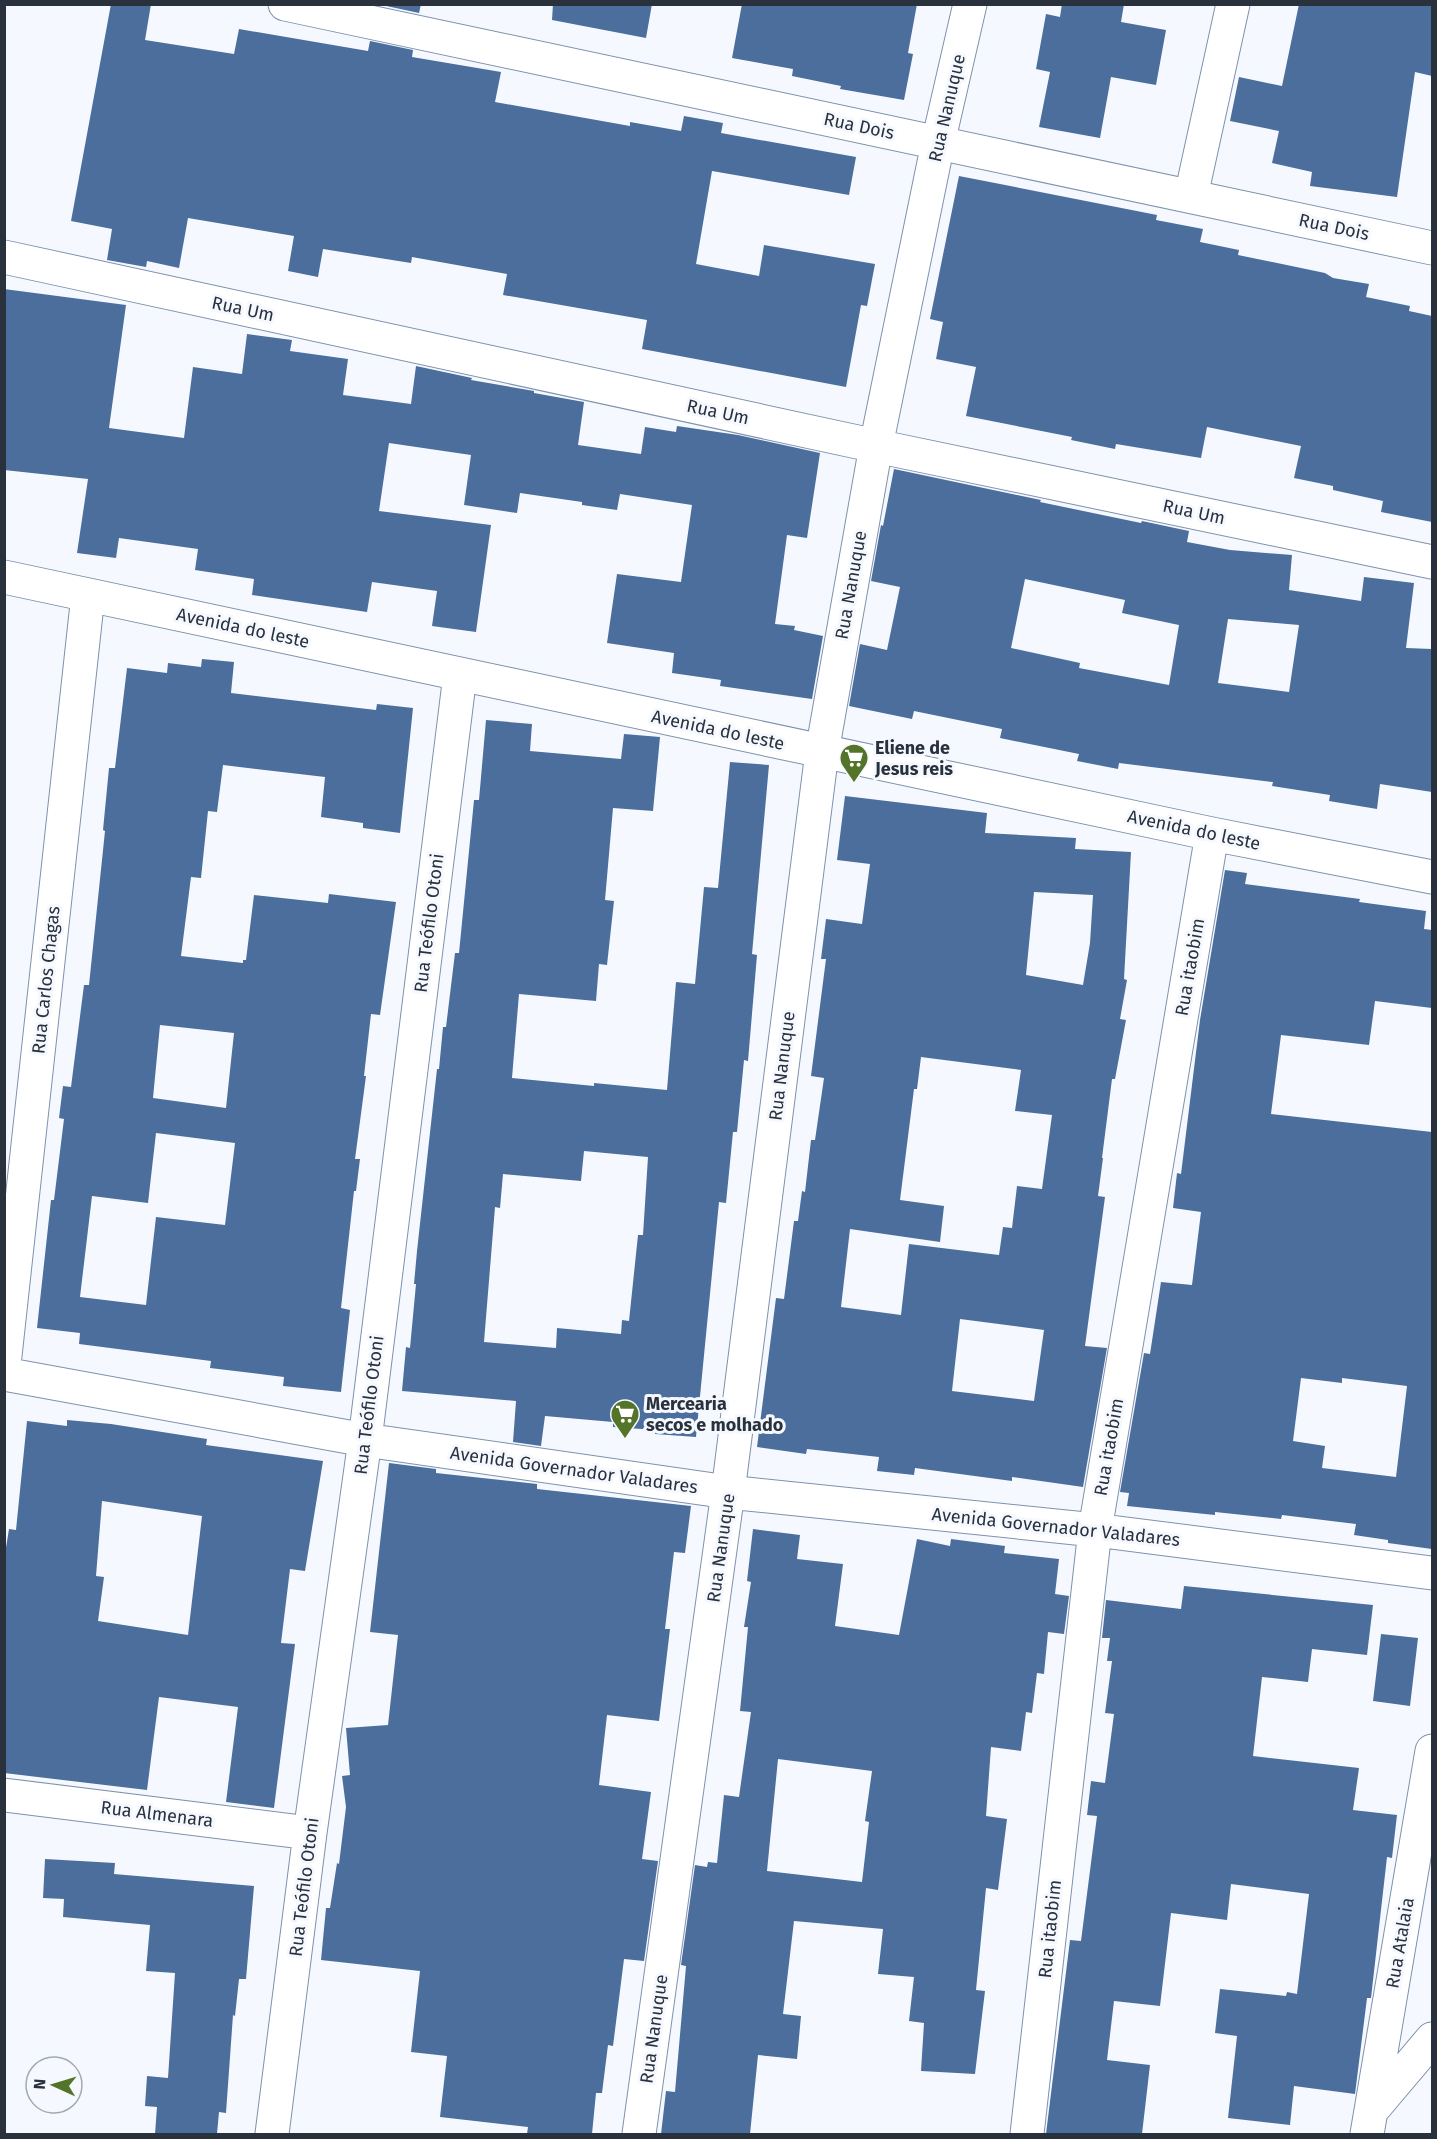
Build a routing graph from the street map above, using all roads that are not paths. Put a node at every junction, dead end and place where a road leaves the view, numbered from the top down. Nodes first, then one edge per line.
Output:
1 (285, 4) edge
2 (970, 4) edge
3 (1233, 4) edge
4 (938, 143) junction
5 (1191, 196) junction
6 (1432, 248) edge
7 (4, 257) edge
8 (876, 446) junction
9 (1432, 562) edge
10 (4, 577) edge
11 (88, 595) junction
12 (460, 675) junction
13 (822, 752) junction
14 (1212, 834) junction
15 (1432, 877) edge
16 (4, 1365) edge
17 (4, 1374) edge
18 (365, 1440) junction
19 (728, 1492) junction
20 (1095, 1530) junction
21 (1432, 1573) edge
22 (1432, 1751) edge
23 (4, 1795) edge
24 (310, 1833) junction
25 (1432, 2039) edge
26 (1369, 2123) edge
27 (272, 2134) edge
28 (639, 2134) edge
29 (1027, 2134) edge

1 - 4 street, Rua Dois
2 - 4 street, Rua Nanuque
3 - 5 street
4 - 5 street, Rua Dois
4 - 8 street, Rua Nanuque
5 - 6 street, Rua Dois
7 - 8 street, Rua Um
8 - 9 street, Rua Um
8 - 13 street, Rua Nanuque
10 - 11 street, Avenida do leste
11 - 12 street, Avenida do leste
11 - 16 street, Rua Carlos Chagas
12 - 13 street, Avenida do leste
12 - 18 street, Rua Teófilo Otoni
13 - 14 street, Avenida do leste
13 - 19 street, Rua Nanuque
14 - 15 street, Avenida do leste
14 - 20 street, Rua itaobim
17 - 18 street, Avenida Governador Valadares
18 - 19 street, Avenida Governador Valadares
18 - 24 street, Rua Teófilo Otoni
19 - 20 street, Avenida Governador Valadares
19 - 28 street, Rua Nanuque
20 - 21 street, Avenida Governador Valadares
20 - 29 street, Rua itaobim
22 - 26 street, Rua Atalaia
23 - 24 street, Rua Almenara
24 - 27 street, Rua Teófilo Otoni
25 - 26 street

